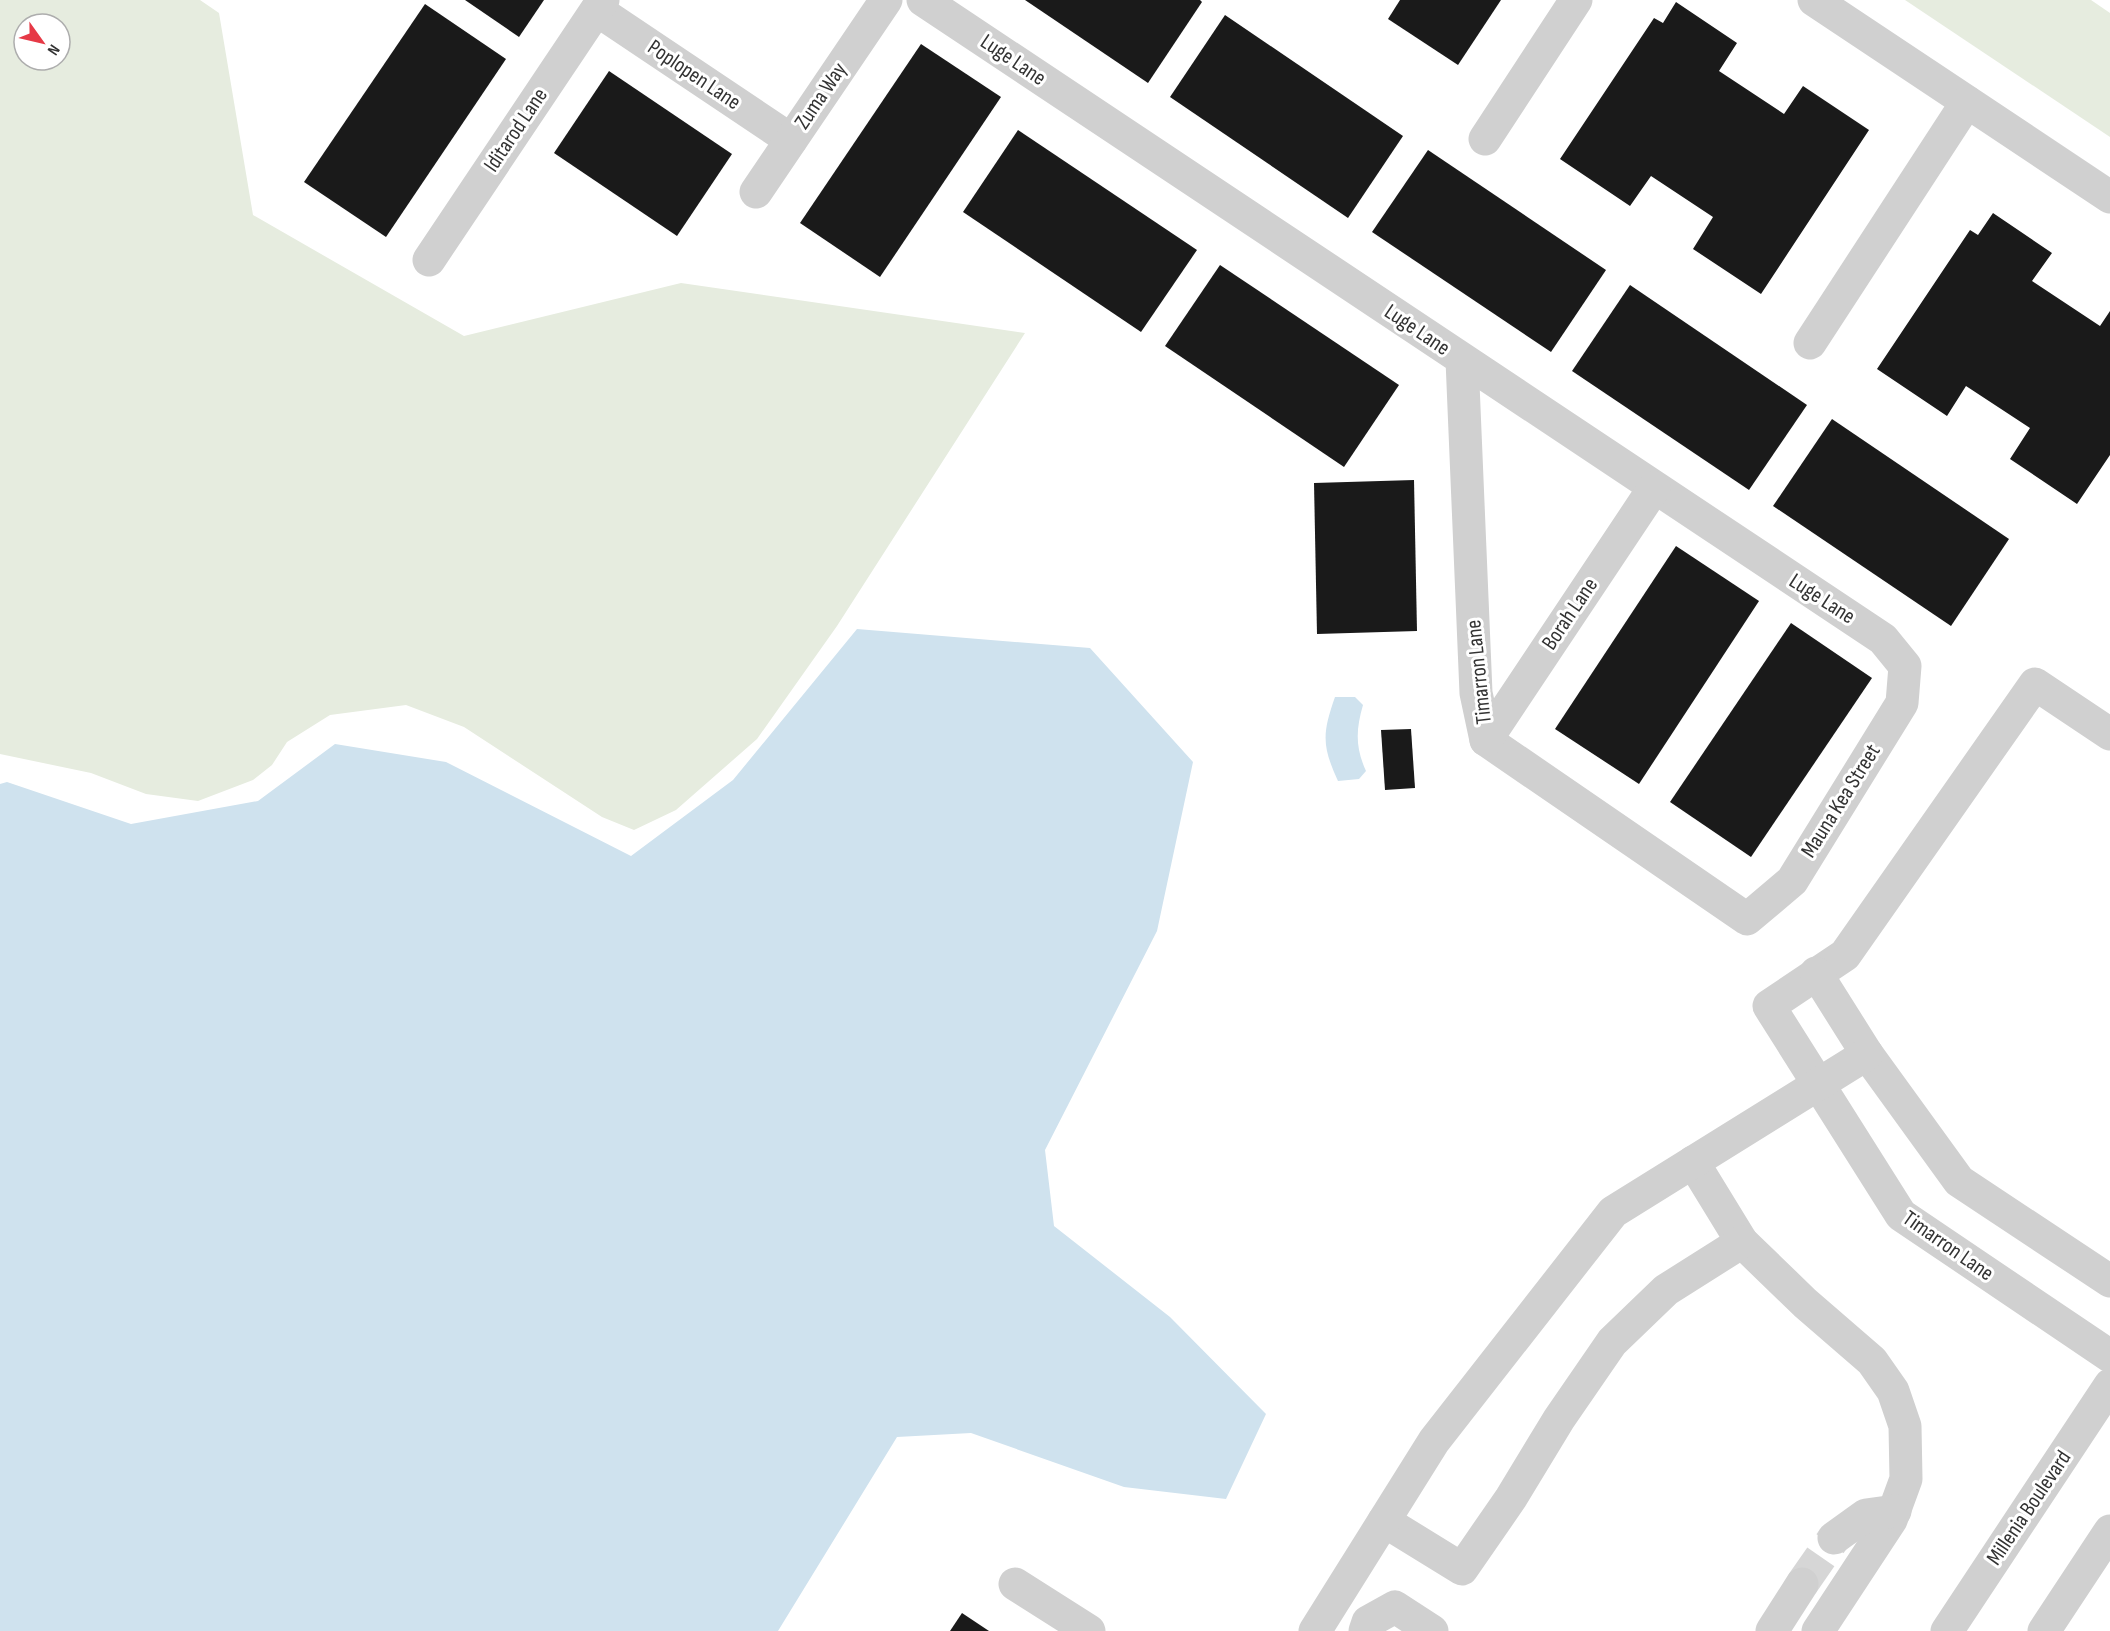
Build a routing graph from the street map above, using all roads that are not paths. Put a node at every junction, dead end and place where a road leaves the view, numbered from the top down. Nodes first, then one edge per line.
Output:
1 (886, 0) edge
2 (923, 0) edge
3 (1576, 0) edge
4 (1814, 0) edge
5 (600, 5) edge
6 (1967, 102) junction
7 (1485, 139) dead end
8 (791, 140) junction
9 (756, 192) dead end
10 (2110, 197) edge
11 (429, 260) dead end
12 (1810, 343) dead end
13 (1462, 360) junction
14 (1654, 488) junction
15 (1905, 666) joint
16 (2110, 734) edge
17 (1486, 740) junction
18 (1747, 919) joint
19 (1816, 973) junction
20 (1867, 1054) junction
21 (1819, 1084) junction
22 (1693, 1162) junction
23 (1742, 1242) junction
24 (2110, 1281) edge
25 (2110, 1356) edge
26 (2110, 1385) edge
27 (1895, 1510) junction
28 (1384, 1521) junction
29 (2110, 1531) edge
30 (1834, 1538) tunnel mouth
31 (1016, 1584) dead end
32 (1802, 1584) tunnel mouth
33 (1089, 1631) edge
34 (1315, 1631) edge
35 (1365, 1631) edge
36 (1432, 1631) edge
37 (1772, 1631) edge
38 (1818, 1631) edge
39 (1947, 1631) edge
40 (2044, 1631) edge

1 - 8 street, Zuma Way
2 - 13 street, Luge Lane
3 - 7 street
4 - 6 street
5 - 8 street, Poplopen Lane
5 - 11 street, Iditarod Lane
6 - 10 street
6 - 12 street
8 - 9 street, Zuma Way
13 - 14 street, Luge Lane
13 - 17 street, Timarron Lane
14 - 15 street, Luge Lane
14 - 17 street, Borah Lane
15 - 18 street, Mauna Kea Street
16 - 19 street
17 - 18 street, Timarron Lane
19 - 20 street
19 - 21 street, Timarron Lane
20 - 21 street
20 - 24 street
21 - 22 street
21 - 25 street, Timarron Lane
22 - 23 street
22 - 28 street
23 - 27 street
23 - 28 street
26 - 39 street, Millenia Boulevard
27 - 30 street
27 - 38 street
28 - 34 street
29 - 40 street
31 - 33 street
32 - 37 street
35 - 36 street

